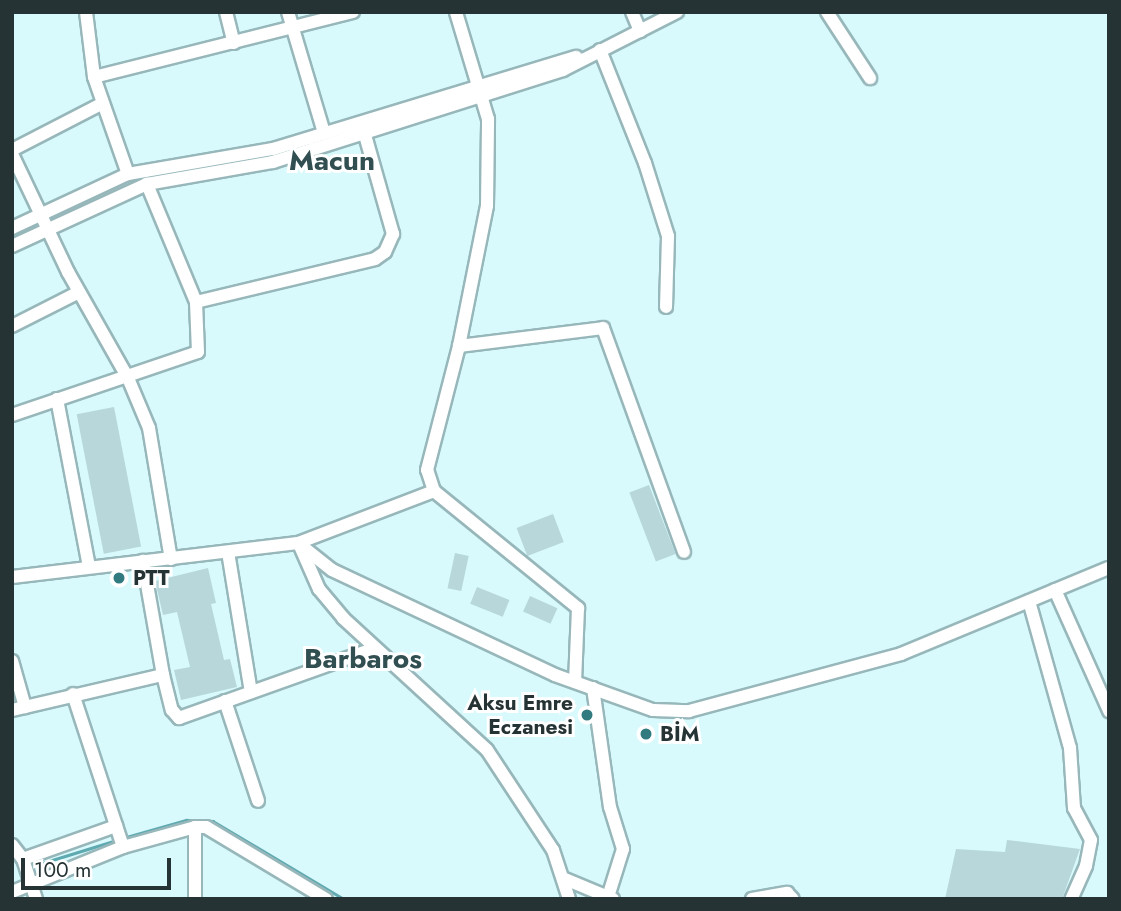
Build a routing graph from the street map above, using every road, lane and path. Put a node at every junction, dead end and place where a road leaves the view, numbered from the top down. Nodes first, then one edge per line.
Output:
1 (86, 12) edge
2 (226, 12) edge
3 (288, 12) edge
4 (353, 12) edge
5 (456, 12) edge
6 (632, 12) edge
7 (677, 12) edge
8 (827, 12) edge
9 (292, 29) junction
10 (640, 31) junction
11 (234, 43) junction
12 (598, 51) junction
13 (94, 77) junction
14 (870, 78) dead end
15 (479, 83) junction
16 (483, 97) junction
17 (103, 103) junction
18 (324, 133) junction
19 (365, 135) junction
20 (12, 152) edge
21 (128, 174) junction
22 (147, 184) junction
23 (41, 214) junction
24 (12, 228) edge
25 (48, 228) junction
26 (12, 246) edge
27 (79, 292) junction
28 (195, 302) junction
29 (666, 307) dead end
30 (12, 326) edge
31 (458, 346) junction
32 (128, 378) junction
33 (57, 399) junction
34 (12, 415) edge
35 (434, 491) junction
36 (298, 543) junction
37 (229, 552) junction
38 (684, 552) dead end
39 (171, 559) junction
40 (143, 561) junction
41 (89, 566) junction
42 (1109, 568) edge
43 (12, 577) edge
44 (1055, 590) junction
45 (1029, 601) junction
46 (373, 649) junction
47 (12, 661) edge
48 (163, 675) junction
49 (575, 682) junction
50 (593, 688) junction
51 (251, 692) junction
52 (73, 694) junction
53 (225, 701) junction
54 (18, 708) edge
55 (1109, 711) edge
56 (258, 801) dead end
57 (195, 827) junction
58 (120, 837) junction
59 (12, 845) edge
60 (23, 859) junction
61 (565, 879) junction
62 (32, 882) junction
63 (12, 892) edge
64 (790, 896) edge
65 (610, 898) edge
66 (36, 899) edge
67 (195, 899) edge
68 (326, 899) edge
69 (569, 899) edge
70 (752, 899) edge
71 (1070, 899) edge

1 - 13 street
2 - 11 street
3 - 9 street
4 - 9 street
5 - 15 street
6 - 10 street
7 - 10 street
8 - 14 street
9 - 11 street
9 - 18 street
10 - 12 street
11 - 13 street
12 - 15 street
12 - 16 street
12 - 29 street
13 - 17 street
15 - 16 street
15 - 18 street
16 - 19 street
16 - 31 street
17 - 20 street
17 - 21 street
18 - 21 street
19 - 22 street
19 - 28 street
20 - 23 street
21 - 23 street
22 - 25 street
22 - 28 street
23 - 24 street
23 - 25 street
25 - 26 street
25 - 27 street
27 - 30 street
27 - 32 street
28 - 32 street
31 - 35 street
31 - 38 street
32 - 33 street
32 - 39 street
33 - 34 street
33 - 41 street
35 - 36 street
35 - 49 street
36 - 37 street
36 - 46 street
36 - 49 street
37 - 39 street
37 - 51 street
39 - 40 street
40 - 41 street
40 - 48 street
41 - 43 street
42 - 44 street
44 - 45 street
44 - 55 street
45 - 50 street
45 - 71 street
46 - 51 street
46 - 61 street
47 - 54 street
48 - 52 street
48 - 53 street
49 - 50 street
50 - 65 street
51 - 53 street
52 - 54 street
52 - 58 street
53 - 56 street
57 - 58 street
57 - 67 street
57 - 68 street
58 - 60 street
58 - 62 street
59 - 60 street
60 - 62 street
61 - 65 street
61 - 69 street
62 - 63 street
62 - 66 street
64 - 70 street

